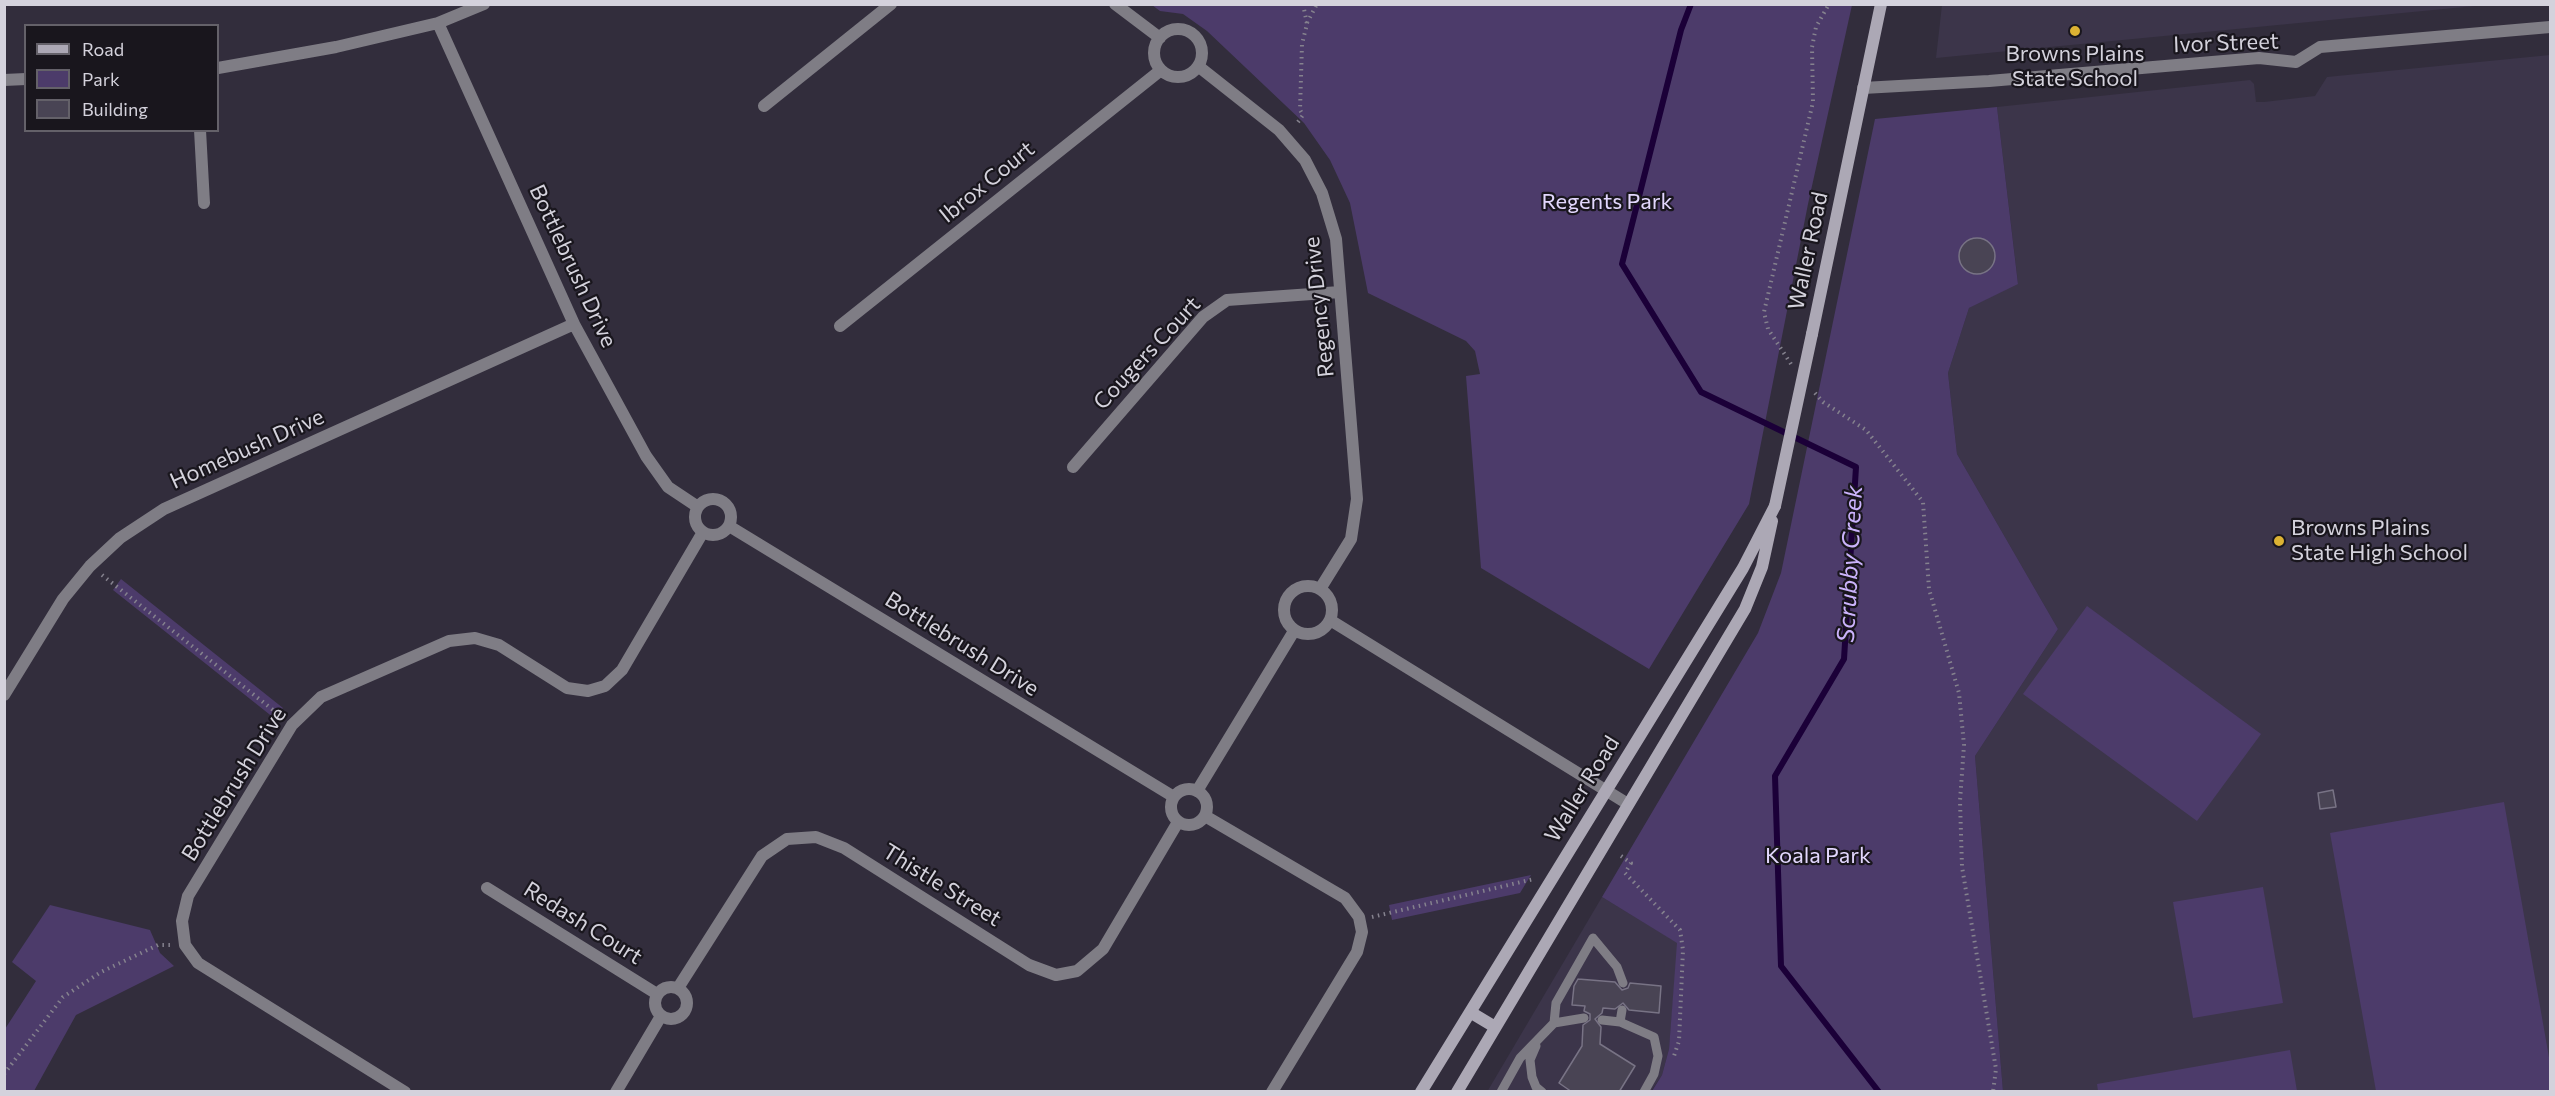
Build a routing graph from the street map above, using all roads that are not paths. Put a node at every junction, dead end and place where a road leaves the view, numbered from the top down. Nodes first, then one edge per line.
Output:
1 (484, 4) edge
2 (891, 4) edge
3 (1115, 4) edge
4 (1881, 4) edge
5 (438, 23) junction
6 (2550, 27) edge
7 (1160, 38) junction
8 (1198, 66) junction
9 (219, 68) edge
10 (1161, 70) junction
11 (24, 79) edge
12 (4, 80) edge
13 (1863, 88) junction
14 (764, 106) dead end
15 (200, 132) edge
16 (204, 203) dead end
17 (1340, 292) junction
18 (574, 324) junction
19 (840, 326) dead end
20 (1072, 467) dead end
21 (1775, 506) junction
22 (698, 507) junction
23 (729, 526) junction
24 (703, 532) junction
25 (1320, 590) junction
26 (1330, 620) junction
27 (1294, 630) junction
28 (4, 695) edge
29 (1606, 790) junction
30 (1197, 791) junction
31 (1174, 798) junction
32 (1628, 804) junction
33 (1205, 816) junction
34 (1178, 822) junction
35 (487, 888) dead end
36 (1623, 983) dead end
37 (678, 988) junction
38 (657, 994) junction
39 (1622, 1010) dead end
40 (1470, 1012) junction
41 (661, 1016) junction
42 (1584, 1018) dead end
43 (1602, 1020) dead end
44 (1620, 1022) junction
45 (1554, 1023) junction
46 (1495, 1027) junction
47 (1538, 1043) junction
48 (405, 1092) edge
49 (616, 1092) edge
50 (1272, 1092) edge
51 (1421, 1092) edge
52 (1456, 1092) edge
53 (1501, 1092) edge
54 (1542, 1092) edge
55 (1644, 1092) edge

1 - 5 street
2 - 14 street
3 - 7 street
4 - 13 street, Waller Road
5 - 9 street
5 - 18 street, Bottlebrush Drive
6 - 13 street, Ivor Street
7 - 8 street
7 - 10 street
8 - 10 street
8 - 17 street, Regency Drive
10 - 19 street, Ibrox Court
11 - 12 street
13 - 21 street, Waller Road, bridge
15 - 16 street
17 - 20 street, Cougers Court
17 - 25 street, Regency Drive
18 - 22 street, Bottlebrush Drive
18 - 28 street, Homebush Drive
21 - 29 street, Waller Road
21 - 32 street, Waller Road
22 - 23 street
22 - 24 street
23 - 24 street
23 - 31 street, Bottlebrush Drive
24 - 48 street, Bottlebrush Drive
25 - 26 street
25 - 27 street
26 - 27 street
26 - 29 street
27 - 30 street
29 - 32 street
29 - 40 street, Waller Road
30 - 31 street
30 - 33 street
31 - 34 street
32 - 46 street, Waller Road
33 - 34 street
33 - 50 street
34 - 37 street, Thistle Street
35 - 38 street, Redash Court
36 - 45 lane
37 - 38 street
37 - 41 street
38 - 41 street
39 - 44 lane
40 - 46 street
40 - 51 street, Waller Road
41 - 49 street
42 - 45 lane
43 - 44 lane
44 - 55 lane
45 - 47 lane
46 - 52 street, Waller Road
47 - 53 lane
47 - 54 lane

